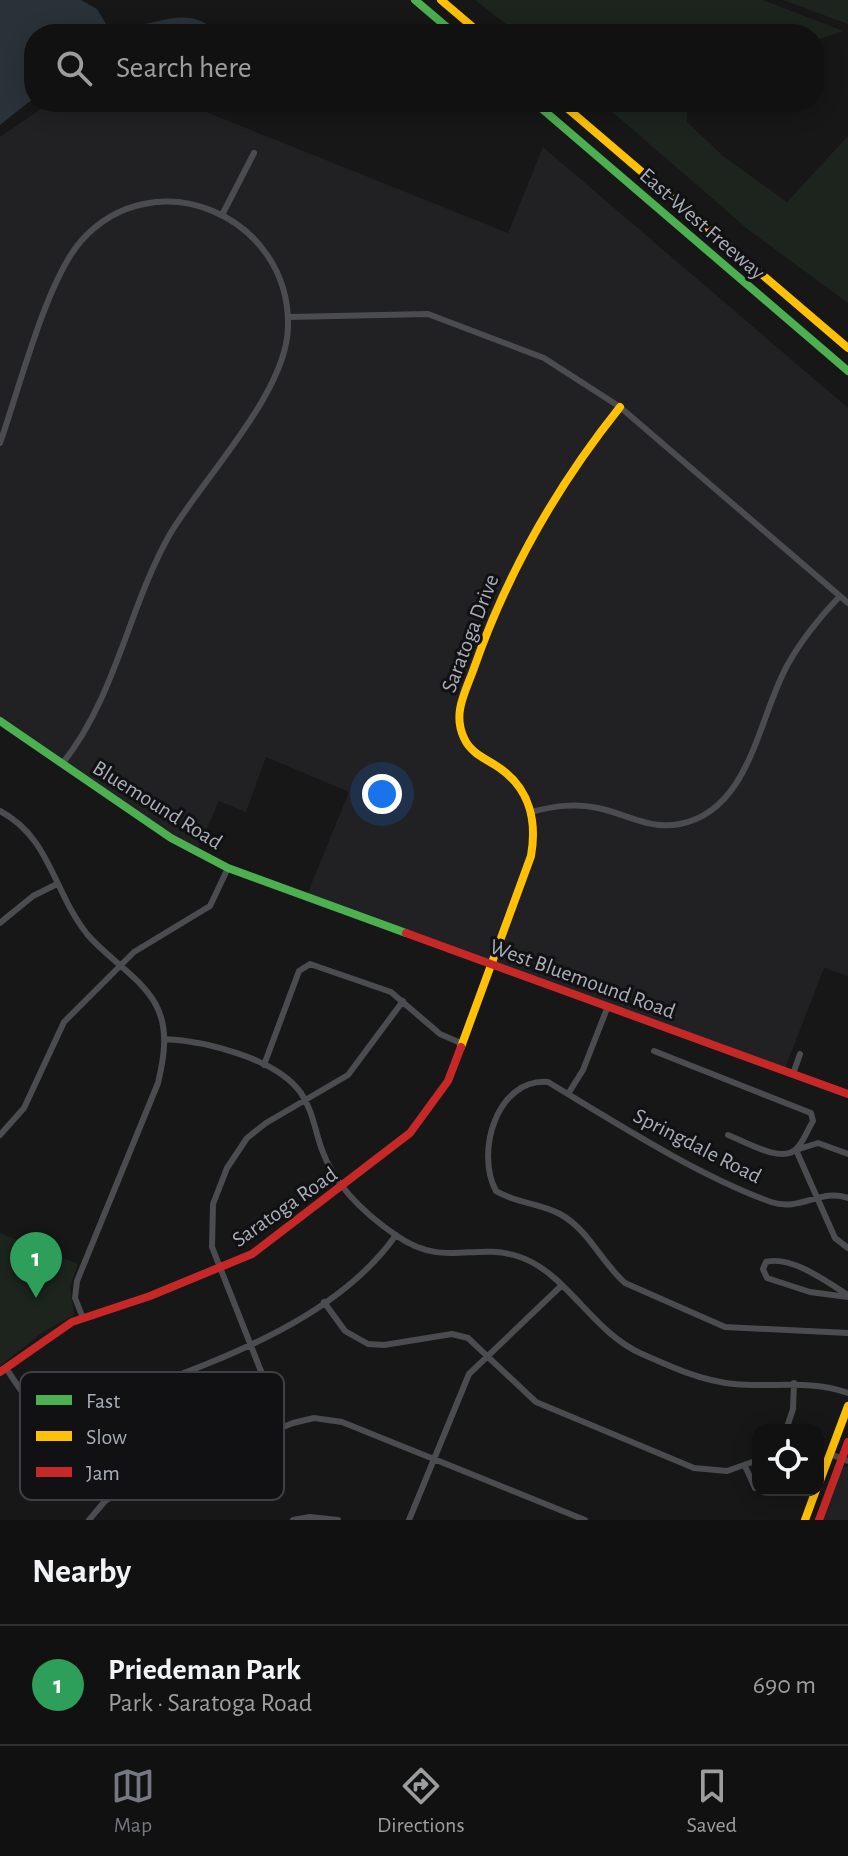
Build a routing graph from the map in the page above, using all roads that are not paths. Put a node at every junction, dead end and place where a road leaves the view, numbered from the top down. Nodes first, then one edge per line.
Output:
1 (415, 0) edge
2 (441, 0) edge
3 (443, 24) edge
4 (469, 24) edge
5 (546, 112) edge
6 (572, 112) edge
7 (254, 153) dead end
8 (222, 215) junction
9 (288, 317) junction
10 (848, 348) edge
11 (848, 371) edge
12 (620, 407) junction
13 (0, 443) edge
14 (840, 596) junction
15 (848, 603) edge
16 (0, 721) edge
17 (62, 764) junction
18 (0, 811) edge
19 (531, 812) junction
20 (228, 868) junction
21 (57, 884) junction
22 (306, 897) joint
23 (0, 923) edge
24 (492, 964) junction
25 (119, 966) junction
26 (403, 1001) junction
27 (608, 1006) junction
28 (164, 1039) junction
29 (463, 1044) junction
30 (654, 1051) dead end
31 (800, 1054) dead end
32 (264, 1065) junction
33 (793, 1074) junction
34 (568, 1094) junction
35 (848, 1094) edge
36 (306, 1101) junction
37 (0, 1135) edge
38 (728, 1135) dead end
39 (796, 1150) junction
40 (848, 1154) edge
41 (344, 1186) junction
42 (818, 1198) junction
43 (848, 1198) edge
44 (396, 1235) junction
45 (848, 1248) edge
46 (220, 1269) junction
47 (561, 1286) junction
48 (848, 1296) edge
49 (324, 1302) junction
50 (83, 1318) junction
51 (848, 1333) edge
52 (250, 1344) junction
53 (487, 1354) junction
54 (3, 1370) edge
55 (178, 1372) edge
56 (261, 1372) edge
57 (794, 1383) junction
58 (20, 1390) edge
59 (848, 1393) edge
60 (848, 1406) edge
61 (788, 1424) edge
62 (284, 1427) edge
63 (848, 1442) edge
64 (830, 1454) junction
65 (434, 1459) junction
66 (845, 1460) edge
67 (752, 1463) edge
68 (745, 1466) junction
69 (824, 1470) edge
70 (752, 1481) edge
71 (814, 1496) edge
72 (110, 1500) edge
73 (89, 1520) edge
74 (293, 1520) edge
75 (338, 1520) edge
76 (409, 1520) edge
77 (585, 1520) edge
78 (805, 1520) edge
79 (819, 1520) edge

1 - 3 main road
2 - 4 main road
5 - 11 main road, East-West Freeway
6 - 10 main road, East-West Freeway
7 - 8 street
8 - 9 street
8 - 13 street
9 - 12 street
9 - 17 street
12 - 14 street
12 - 19 main road, Saratoga Drive
14 - 15 street
14 - 19 street
16 - 17 main road, Bluemound Road
17 - 20 main road, Bluemound Road
18 - 21 street
19 - 24 main road, Saratoga Drive
20 - 22 main road, Bluemound Road
20 - 25 street
21 - 23 street
21 - 25 street
22 - 24 main road, West Bluemound Road
24 - 27 main road, West Bluemound Road
24 - 29 main road, Saratoga Road
25 - 28 street
25 - 37 street
26 - 29 street
26 - 32 street
26 - 36 street
27 - 33 main road, West Bluemound Road
27 - 34 street
28 - 32 street
28 - 50 street
29 - 41 main road, Saratoga Road
30 - 39 street
31 - 33 street
32 - 36 street
33 - 35 main road, West Bluemound Road
34 - 42 street, Springdale Road
34 - 51 street, Springdale Road
36 - 41 street
36 - 46 street
38 - 39 street, Springdale Road
39 - 40 street
39 - 42 street, Springdale Road
41 - 44 street
41 - 46 main road, Saratoga Road
42 - 43 street, Springdale Road
42 - 45 street, Springdale Road
44 - 47 street
44 - 49 street
46 - 50 main road, Saratoga Road
46 - 52 street
47 - 53 street
47 - 57 street
48 - 48 street
49 - 52 street
49 - 53 street
50 - 54 main road, Saratoga Road
52 - 55 street
52 - 56 street
53 - 65 street
53 - 68 street
54 - 58 street
57 - 59 street
57 - 61 street
60 - 64 main road
62 - 65 street
63 - 66 main road
64 - 66 street
64 - 69 main road
65 - 76 street
65 - 77 street
66 - 79 main road
67 - 68 street
68 - 70 street
71 - 78 main road
72 - 73 street
74 - 75 street

